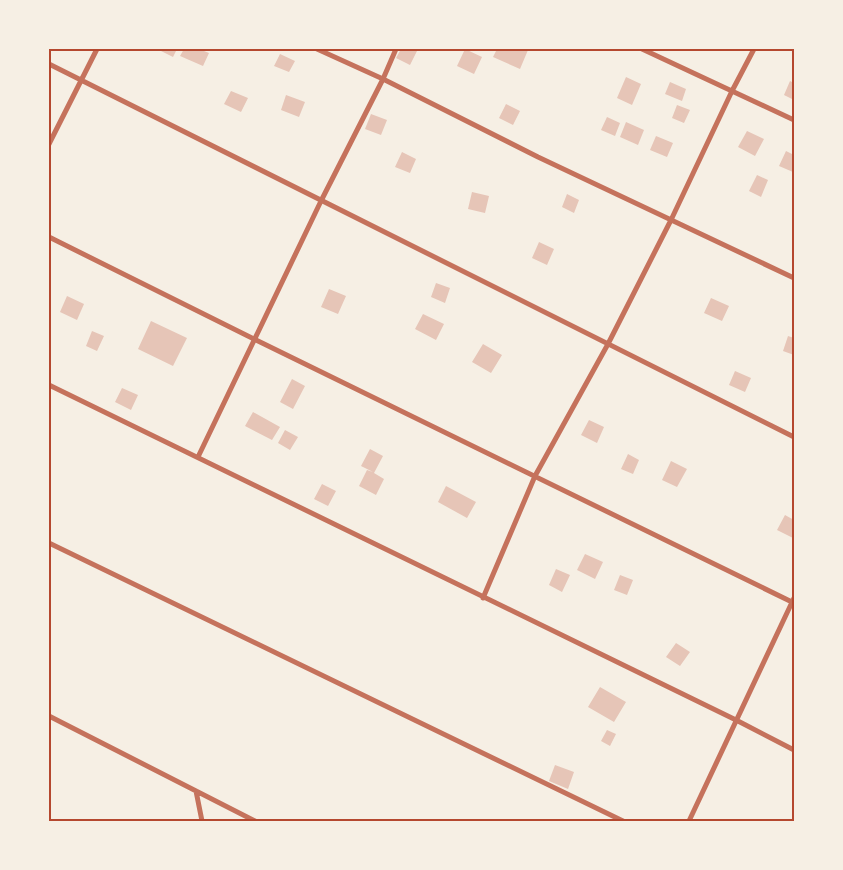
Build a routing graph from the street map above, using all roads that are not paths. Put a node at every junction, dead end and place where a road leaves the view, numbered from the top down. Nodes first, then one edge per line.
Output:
1 (98, 49) edge
2 (317, 49) edge
3 (396, 49) edge
4 (642, 49) edge
5 (754, 49) edge
6 (49, 64) edge
7 (82, 79) junction
8 (383, 79) junction
9 (732, 91) junction
10 (794, 120) edge
11 (49, 144) edge
12 (321, 201) junction
13 (671, 220) junction
14 (49, 237) edge
15 (794, 278) edge
16 (256, 340) junction
17 (608, 344) junction
18 (49, 385) edge
19 (794, 437) edge
20 (198, 457) junction
21 (535, 476) junction
22 (49, 543) edge
23 (483, 598) junction
24 (794, 601) edge
25 (49, 716) edge
26 (736, 720) junction
27 (794, 750) edge
28 (196, 791) junction
29 (202, 821) edge
30 (255, 821) edge
31 (623, 821) edge
32 (689, 821) edge

1 - 7 street
2 - 8 street
3 - 8 street
4 - 9 street
5 - 9 street
6 - 7 street
7 - 11 street
7 - 12 street
8 - 12 street
8 - 13 street
9 - 10 street
9 - 13 street
12 - 16 street
12 - 17 street
13 - 15 street
13 - 17 street
14 - 16 street
16 - 20 street
16 - 21 street
17 - 19 street
17 - 21 street
18 - 20 street
20 - 23 street
21 - 23 street
21 - 24 street
22 - 31 street
23 - 26 street
24 - 26 street
25 - 28 street
26 - 27 street
26 - 32 street
28 - 29 street
28 - 30 street

